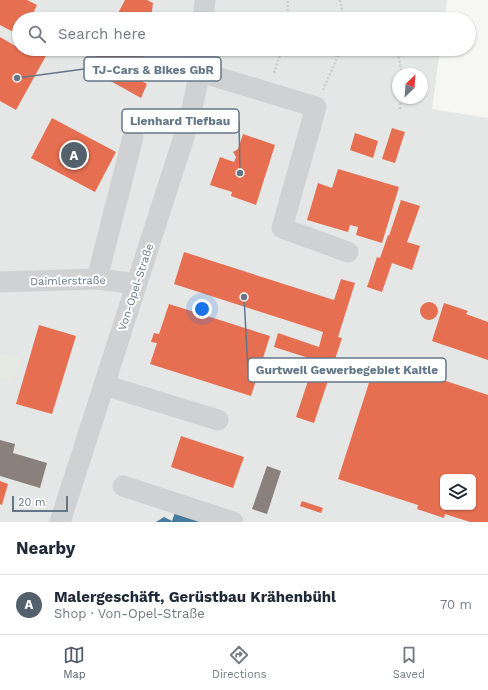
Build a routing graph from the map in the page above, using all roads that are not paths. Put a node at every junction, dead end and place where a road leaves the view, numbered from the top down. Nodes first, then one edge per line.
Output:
1 (205, 0) edge
2 (204, 12) edge
3 (201, 56) edge
4 (200, 72) junction
5 (133, 137) dead end
6 (348, 252) dead end
7 (97, 279) junction
8 (0, 282) edge
9 (137, 284) junction
10 (104, 385) junction
11 (218, 420) dead end
12 (123, 486) dead end
13 (60, 522) edge
14 (233, 522) edge

1 - 2 street
3 - 4 street, Von-Opel-Straße
4 - 6 street
4 - 9 street, Von-Opel-Straße
5 - 7 street
7 - 8 street, Daimlerstraße
7 - 9 street, Daimlerstraße
9 - 10 street, Von-Opel-Straße
10 - 11 street
10 - 13 street, Von-Opel-Straße
12 - 14 street

